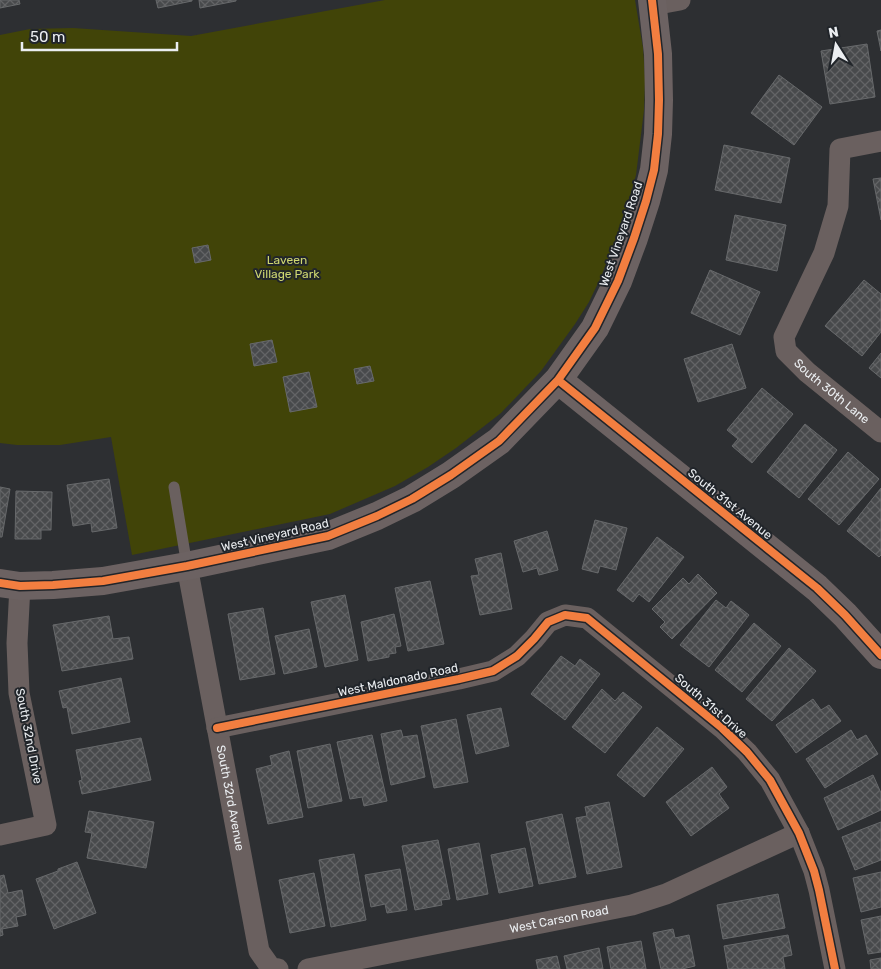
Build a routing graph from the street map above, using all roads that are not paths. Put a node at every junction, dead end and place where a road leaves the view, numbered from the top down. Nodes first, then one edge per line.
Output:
1 (680, 0) edge
2 (653, 3) edge
3 (881, 141) edge
4 (558, 380) junction
5 (881, 432) edge
6 (174, 487) dead end
7 (187, 566) junction
8 (10, 584) edge
9 (565, 615) joint
10 (881, 655) edge
11 (217, 728) junction
12 (799, 832) junction
13 (0, 835) edge
14 (402, 960) edge
15 (274, 968) edge
16 (308, 969) edge
17 (835, 969) edge

1 - 2 street, West Vineyard Road
2 - 4 street, West Vineyard Road
3 - 5 street, South 30th Lane
4 - 7 street, West Vineyard Road
4 - 10 street, South 31st Avenue
6 - 7 lane
7 - 8 street, West Vineyard Road
7 - 11 street, South 32rd Avenue
8 - 13 street, South 32nd Drive
9 - 11 street, West Maldonado Road
9 - 12 street, South 31st Drive
11 - 15 street, South 32rd Avenue
12 - 14 street, West Carson Road
12 - 17 street, South 31st Drive
14 - 16 street, West Carson Road

